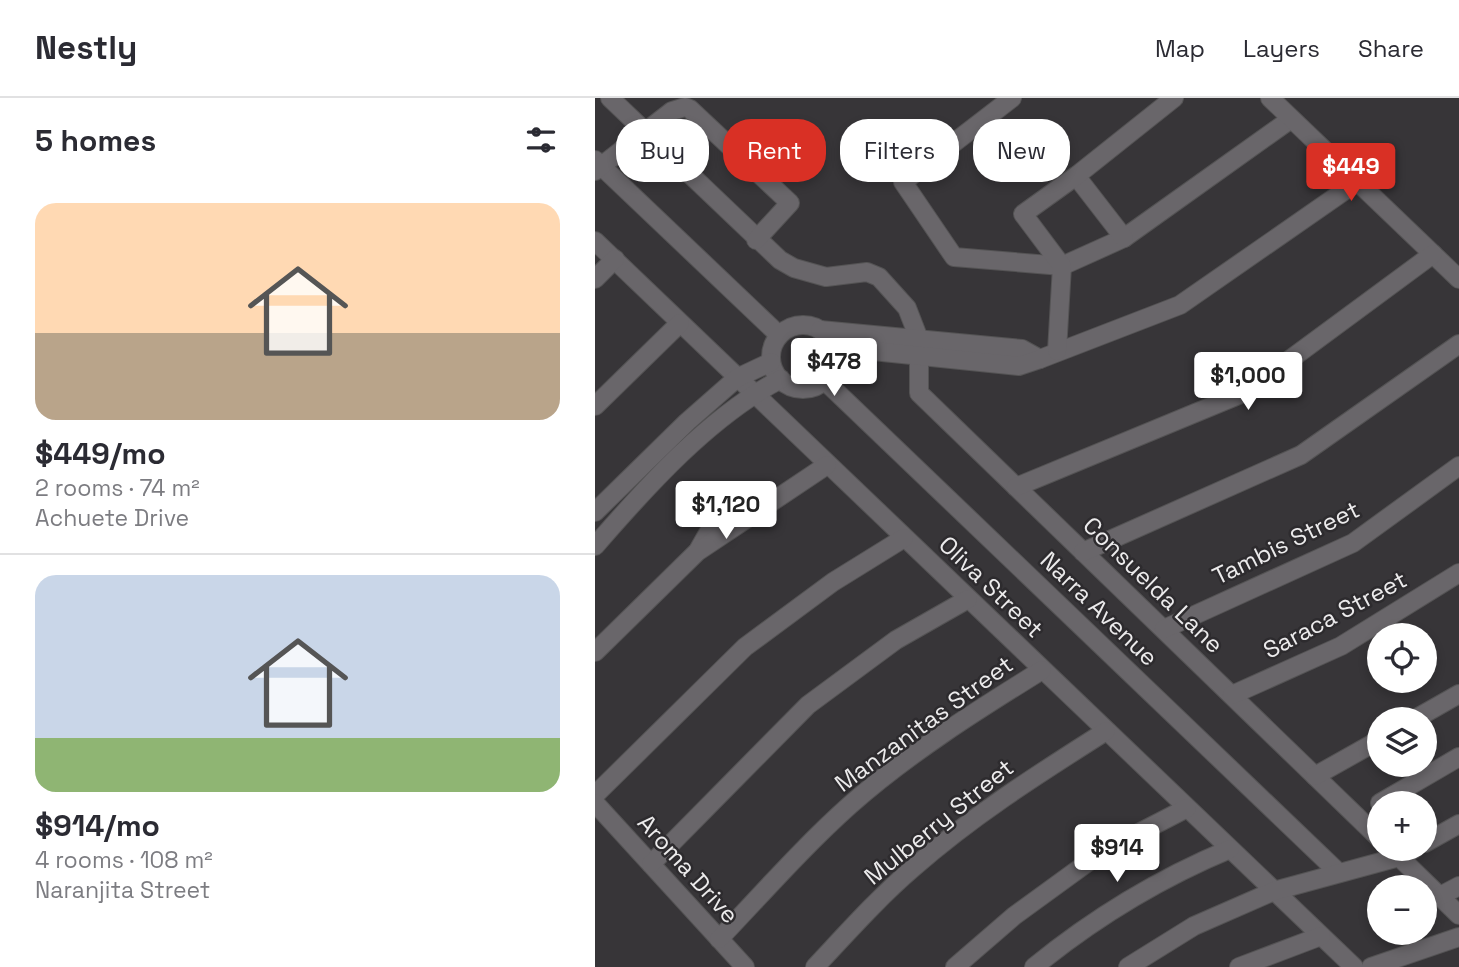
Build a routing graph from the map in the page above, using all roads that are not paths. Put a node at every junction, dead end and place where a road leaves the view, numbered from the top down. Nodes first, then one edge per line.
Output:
1 (610, 98) edge
2 (1011, 98) edge
3 (1174, 98) edge
4 (1270, 98) edge
5 (632, 119) edge
6 (663, 119) edge
7 (701, 119) edge
8 (1291, 119) junction
9 (709, 127) edge
10 (616, 153) edge
11 (597, 166) edge
12 (1076, 176) junction
13 (697, 182) edge
14 (1357, 182) junction
15 (1124, 238) junction
16 (756, 240) junction
17 (595, 241) edge
18 (1433, 254) junction
19 (615, 259) junction
20 (1062, 266) junction
21 (595, 279) edge
22 (1459, 279) edge
23 (680, 323) junction
24 (820, 330) junction
25 (779, 335) junction
26 (1459, 344) edge
27 (834, 347) junction
28 (918, 348) junction
29 (1057, 351) junction
30 (771, 362) junction
31 (737, 378) junction
32 (781, 379) junction
33 (825, 381) junction
34 (753, 393) junction
35 (595, 406) edge
36 (827, 465) junction
37 (1459, 466) edge
38 (1016, 487) junction
39 (595, 512) edge
40 (904, 538) junction
41 (595, 546) edge
42 (1083, 552) junction
43 (1459, 573) edge
44 (968, 599) junction
45 (1164, 629) junction
46 (595, 652) edge
47 (1042, 670) junction
48 (1459, 694) edge
49 (1232, 695) junction
50 (1436, 707) edge
51 (1106, 731) junction
52 (1367, 747) edge
53 (1459, 757) edge
54 (1315, 776) junction
55 (1402, 791) edge
56 (595, 795) edge
57 (595, 803) edge
58 (1187, 808) junction
59 (1367, 811) edge
60 (1357, 817) junction
61 (1459, 824) edge
62 (1367, 827) edge
63 (1437, 836) edge
64 (1230, 849) junction
65 (1374, 861) edge
66 (1409, 861) edge
67 (650, 864) junction
68 (1339, 873) junction
69 (1459, 886) edge
70 (1274, 891) junction
71 (1440, 896) junction
72 (1459, 915) edge
73 (1321, 936) junction
74 (1459, 937) edge
75 (719, 939) junction
76 (745, 967) edge
77 (815, 967) edge
78 (955, 967) edge
79 (1034, 967) edge
80 (1128, 967) edge
81 (1239, 967) edge
82 (1354, 967) edge
83 (1371, 967) edge

1 - 5 street
2 - 20 street
3 - 12 street
4 - 8 street
6 - 7 street
8 - 14 street
8 - 15 street
9 - 16 street
10 - 11 street
11 - 25 street
12 - 15 street
12 - 20 street
13 - 16 street
14 - 18 street
14 - 29 street
15 - 20 street
16 - 28 street, Consuelda Lane
17 - 19 street, Oliva Street
18 - 22 street
18 - 38 street
19 - 21 street
19 - 23 street, Oliva Street
20 - 29 street
23 - 31 street, Oliva Street
23 - 35 street
24 - 25 street
24 - 27 street
24 - 28 street
25 - 30 street
26 - 42 street
27 - 28 street
27 - 33 street
28 - 29 street
28 - 38 street, Consuelda Lane
30 - 31 street
30 - 32 street
31 - 34 street, Oliva Street
31 - 39 street
32 - 33 street
32 - 34 street
33 - 68 street, Narra Avenue
34 - 36 street, Oliva Street
34 - 41 street
36 - 40 street, Oliva Street
36 - 46 street
37 - 45 street, Tambis Street
38 - 42 street, Consuelda Lane
40 - 44 street, Oliva Street
40 - 56 street
42 - 45 street, Consuelda Lane
43 - 49 street, Saraca Street
44 - 47 street, Oliva Street
44 - 67 street
45 - 49 street, Consuelda Lane
47 - 51 street, Oliva Street
47 - 75 street, Manzanitas Street
48 - 50 street
49 - 54 street, Consuelda Lane
51 - 58 street, Oliva Street
51 - 77 street, Mulberry Street
52 - 54 street
53 - 55 street
54 - 60 street, Consuelda Lane
57 - 67 street, Aroma Drive
58 - 64 street, Oliva Street
58 - 78 street
59 - 60 street
60 - 62 street, Consuelda Lane
61 - 63 street
64 - 70 street, Oliva Street
64 - 79 street
65 - 68 street
66 - 71 street
67 - 75 street, Aroma Drive
68 - 70 street
69 - 71 street
70 - 73 street, Oliva Street
70 - 80 street
71 - 72 street
73 - 81 street
73 - 82 street, Oliva Street
74 - 83 street
75 - 76 street, Aroma Drive

